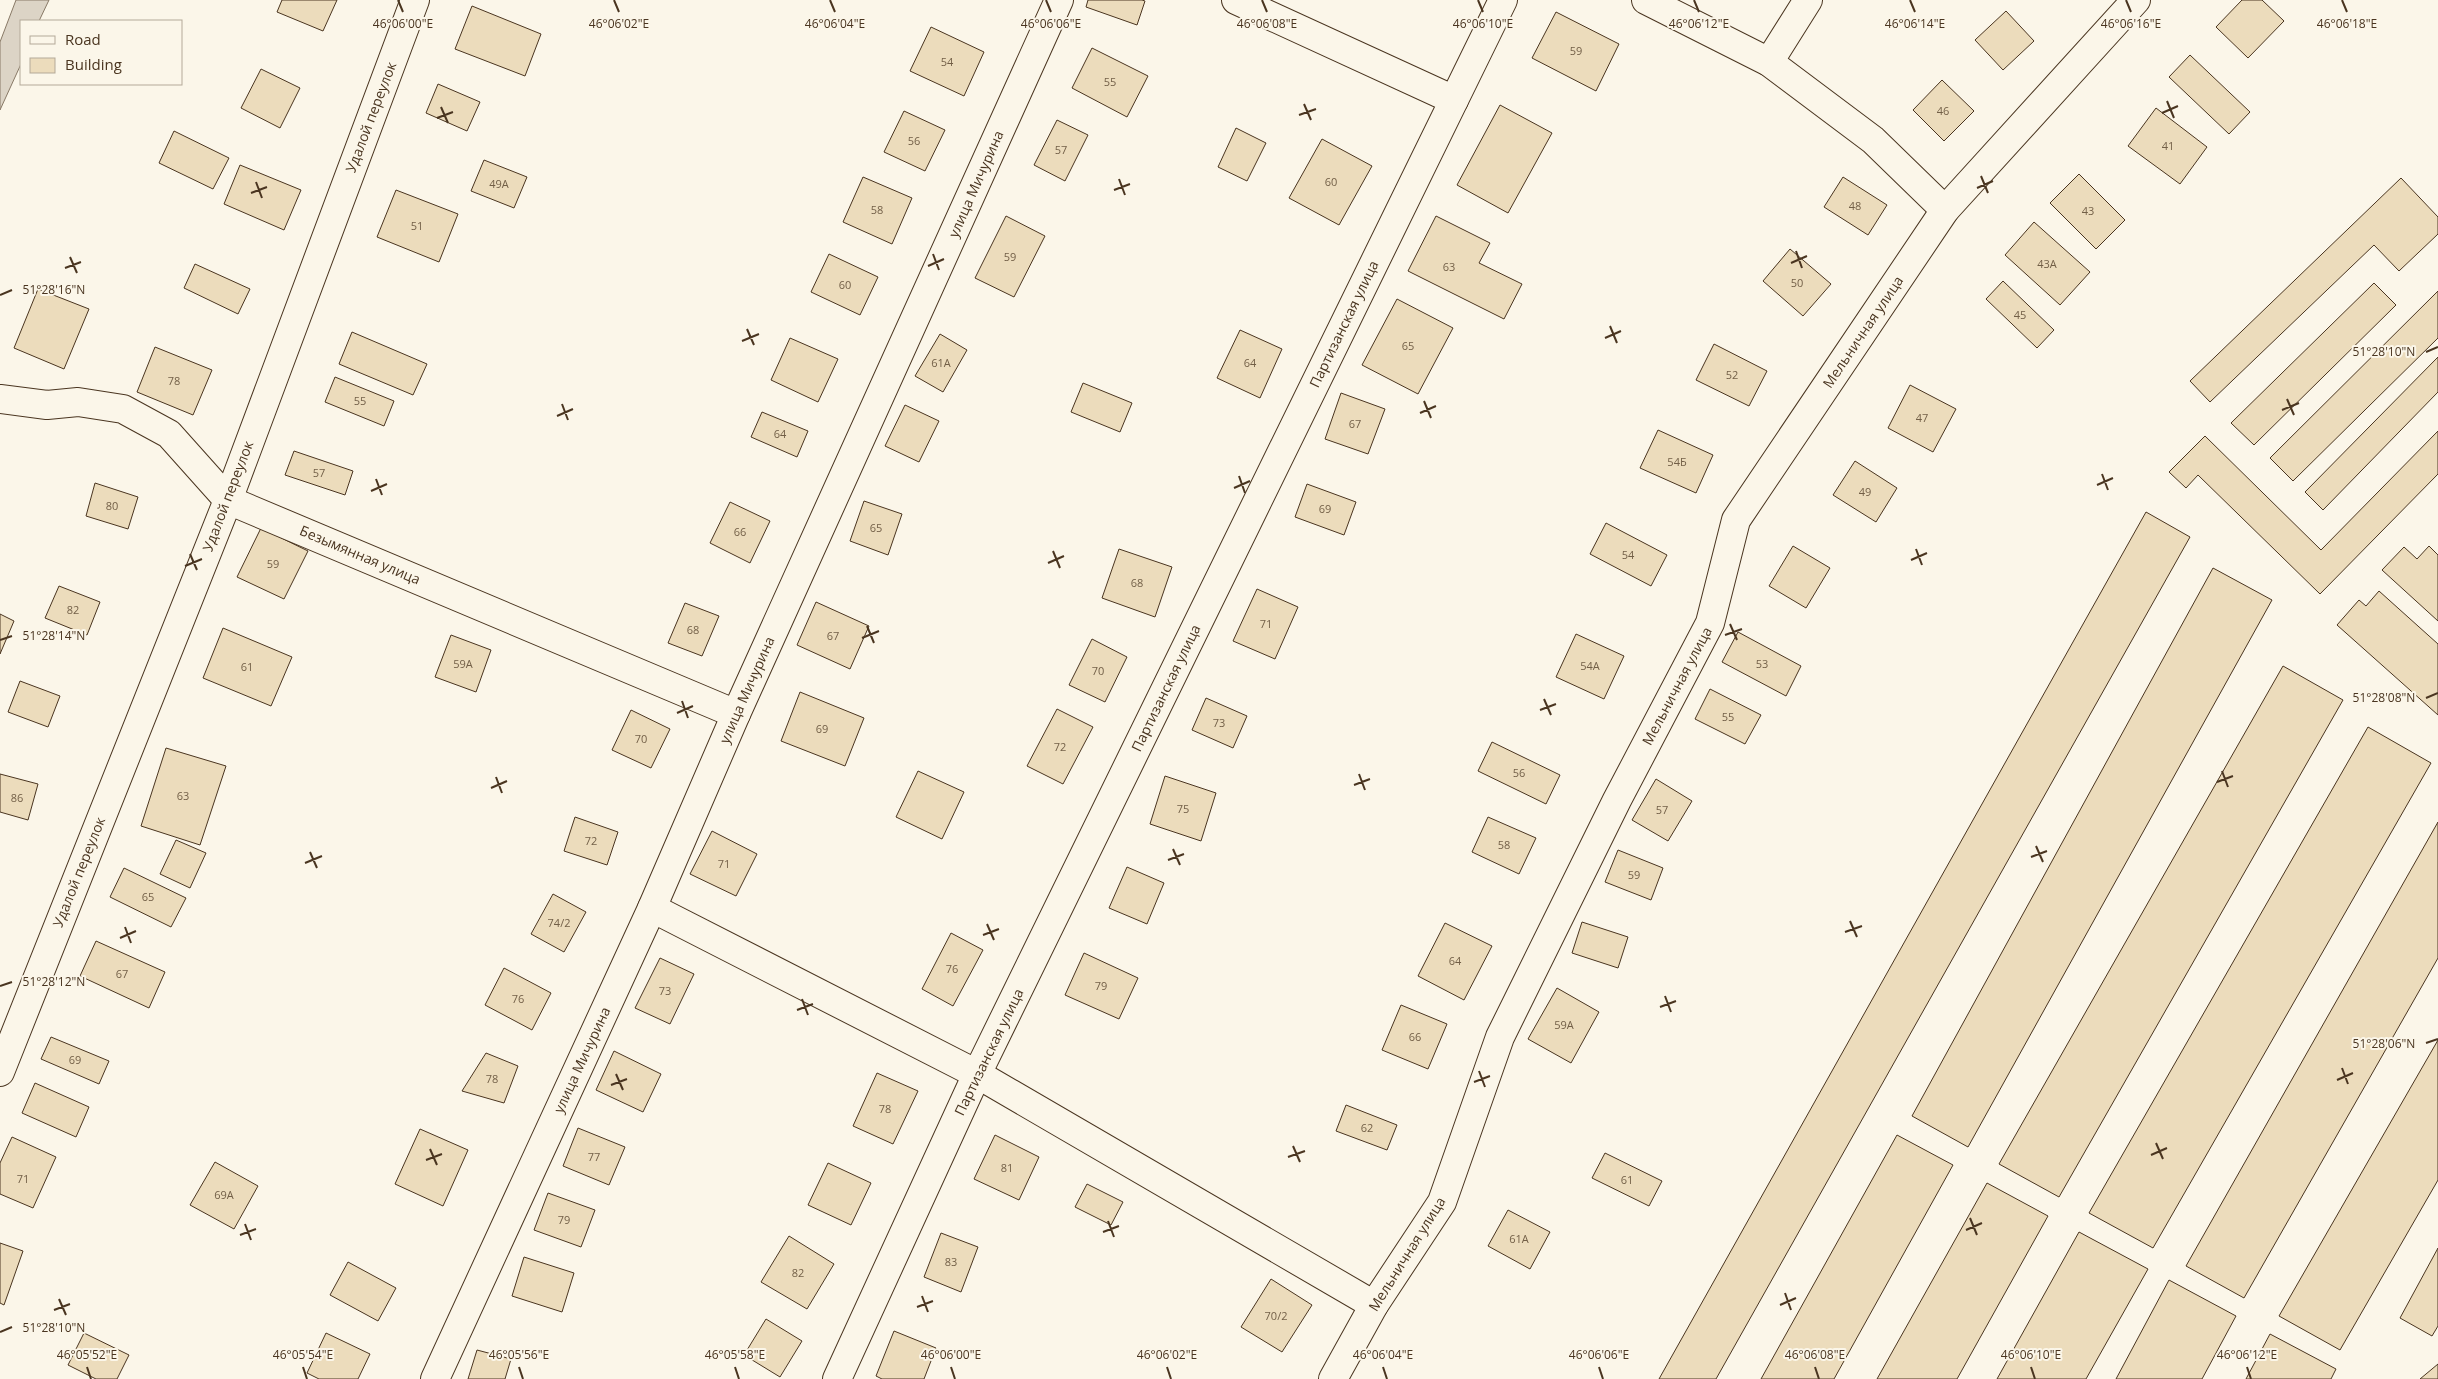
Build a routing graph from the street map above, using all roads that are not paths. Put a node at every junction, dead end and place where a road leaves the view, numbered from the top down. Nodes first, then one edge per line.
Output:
1 (415, 0) edge
2 (1059, 0) edge
3 (1236, 0) edge
4 (1503, 0) edge
5 (1646, 0) edge
6 (1808, 0) edge
7 (2136, 0) edge
8 (1769, 62) junction
9 (1454, 100) junction
10 (1945, 210) junction
11 (0, 399) edge
12 (228, 500) junction
13 (736, 714) junction
14 (652, 908) junction
15 (0, 1072) edge
16 (977, 1074) junction
17 (1374, 1305) junction
18 (435, 1379) edge
19 (837, 1379) edge
20 (1333, 1379) edge

1 - 12 street, Удалой переулок
2 - 13 street, улица Мичурина
3 - 9 street
4 - 9 street, Партизанская улица
5 - 8 street
6 - 8 street
7 - 10 street, Мельничная улица
8 - 10 street
9 - 16 street, Партизанская улица
10 - 17 street, Мельничная улица
11 - 12 street, Безымянная улица
12 - 13 street, Безымянная улица
12 - 15 street, Удалой переулок
13 - 14 street, улица Мичурина
14 - 16 street
14 - 18 street, улица Мичурина
16 - 17 street
16 - 19 street, Партизанская улица
17 - 20 street, Мельничная улица

